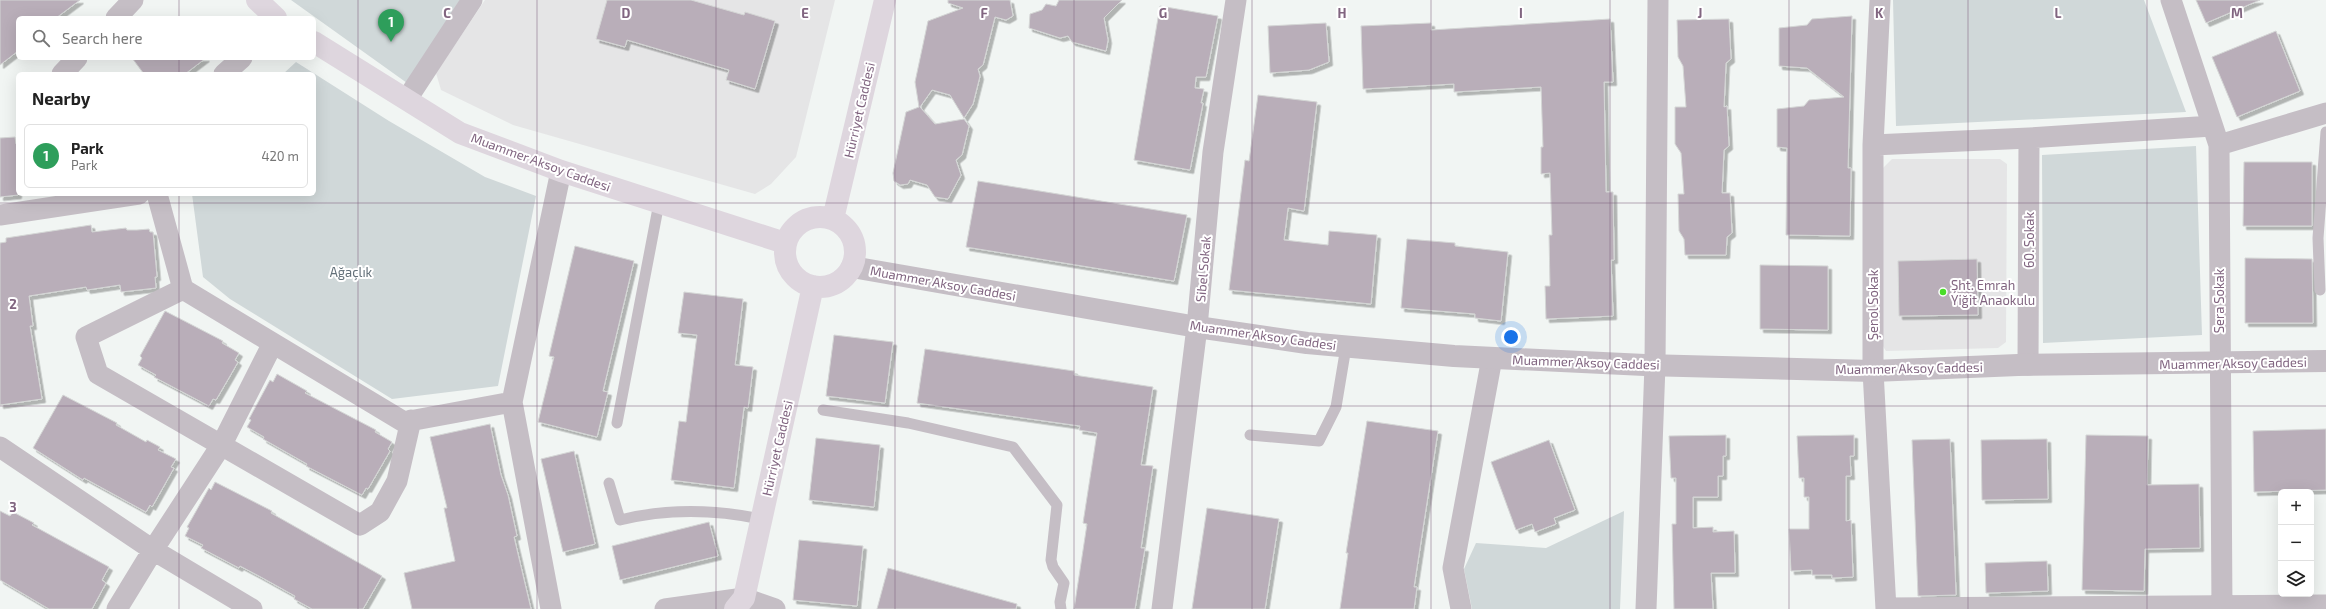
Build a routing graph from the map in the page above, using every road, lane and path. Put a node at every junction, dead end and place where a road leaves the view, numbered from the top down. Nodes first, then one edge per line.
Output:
1 (133, 0) edge
2 (257, 0) edge
3 (472, 0) edge
4 (885, 0) edge
5 (1236, 0) edge
6 (1658, 0) edge
7 (1880, 0) edge
8 (2171, 0) edge
9 (118, 16) edge
10 (274, 16) edge
11 (316, 43) edge
12 (75, 60) edge
13 (240, 60) edge
14 (64, 72) edge
15 (226, 72) edge
16 (407, 99) junction
17 (2326, 113) edge
18 (2212, 126) junction
19 (2326, 136) edge
20 (2029, 138) junction
21 (1873, 145) junction
22 (2219, 145) junction
23 (561, 171) junction
24 (114, 196) edge
25 (158, 196) edge
26 (53, 201) edge
27 (659, 203) junction
28 (0, 215) edge
29 (833, 219) junction
30 (785, 243) junction
31 (852, 267) junction
32 (813, 286) junction
33 (183, 289) junction
34 (2320, 290) dead end
35 (1197, 327) junction
36 (273, 343) junction
37 (1346, 346) junction
38 (1492, 358) junction
39 (2326, 361) edge
40 (2220, 363) junction
41 (1655, 365) junction
42 (2028, 365) junction
43 (1873, 370) junction
44 (512, 402) junction
45 (823, 410) dead end
46 (411, 420) junction
47 (617, 423) dead end
48 (1250, 436) dead end
49 (222, 444) junction
50 (0, 447) edge
51 (609, 483) dead end
52 (761, 519) junction
53 (153, 550) junction
54 (739, 603) edge
55 (2326, 605) edge
56 (2222, 607) edge
57 (117, 609) edge
58 (252, 609) edge
59 (551, 609) edge
60 (665, 609) edge
61 (775, 609) edge
62 (1061, 609) edge
63 (1162, 609) edge
64 (1462, 609) edge
65 (1646, 609) edge
66 (1886, 609) edge

1 - 9 street
2 - 10 main road
3 - 16 street
4 - 29 main road, Hürriyet Caddesi
5 - 35 street, Sibel Sokak
6 - 41 street
7 - 21 street, Şenol Sokak
8 - 18 street, Sera Sokak
11 - 16 main road, Muammer Aksoy Caddesi
12 - 14 street
13 - 15 street
16 - 23 main road, Muammer Aksoy Caddesi
17 - 22 street
18 - 20 street
18 - 22 street, Sera Sokak
19 - 34 lane
20 - 21 street
20 - 42 street, 60. Sokak
21 - 43 street, Şenol Sokak
22 - 40 street, Sera Sokak
23 - 27 main road, Muammer Aksoy Caddesi
23 - 44 street
24 - 26 street
25 - 33 street
26 - 28 street
27 - 30 main road, Muammer Aksoy Caddesi
27 - 47 lane
29 - 30 main road
29 - 31 main road
30 - 32 main road
31 - 32 main road
31 - 35 street, Muammer Aksoy Caddesi
32 - 52 main road, Hürriyet Caddesi
33 - 36 street
33 - 49 street
35 - 37 street, Muammer Aksoy Caddesi
35 - 63 street, Sibel Sokak
36 - 46 street
36 - 49 street
37 - 38 street, Muammer Aksoy Caddesi
37 - 48 lane
38 - 41 street, Muammer Aksoy Caddesi
38 - 64 street
39 - 40 street, Muammer Aksoy Caddesi
40 - 42 street, Muammer Aksoy Caddesi
40 - 56 street, Sera Sokak
41 - 43 street, Muammer Aksoy Caddesi
41 - 65 street
42 - 43 street, Muammer Aksoy Caddesi
43 - 66 street, Şenol Sokak
44 - 46 street
44 - 59 street
45 - 62 lane
46 - 49 street
49 - 53 street
50 - 53 street
51 - 52 lane
52 - 54 main road, Hürriyet Caddesi
53 - 57 street
53 - 58 street
54 - 60 street
54 - 61 street
55 - 56 street
56 - 66 street

